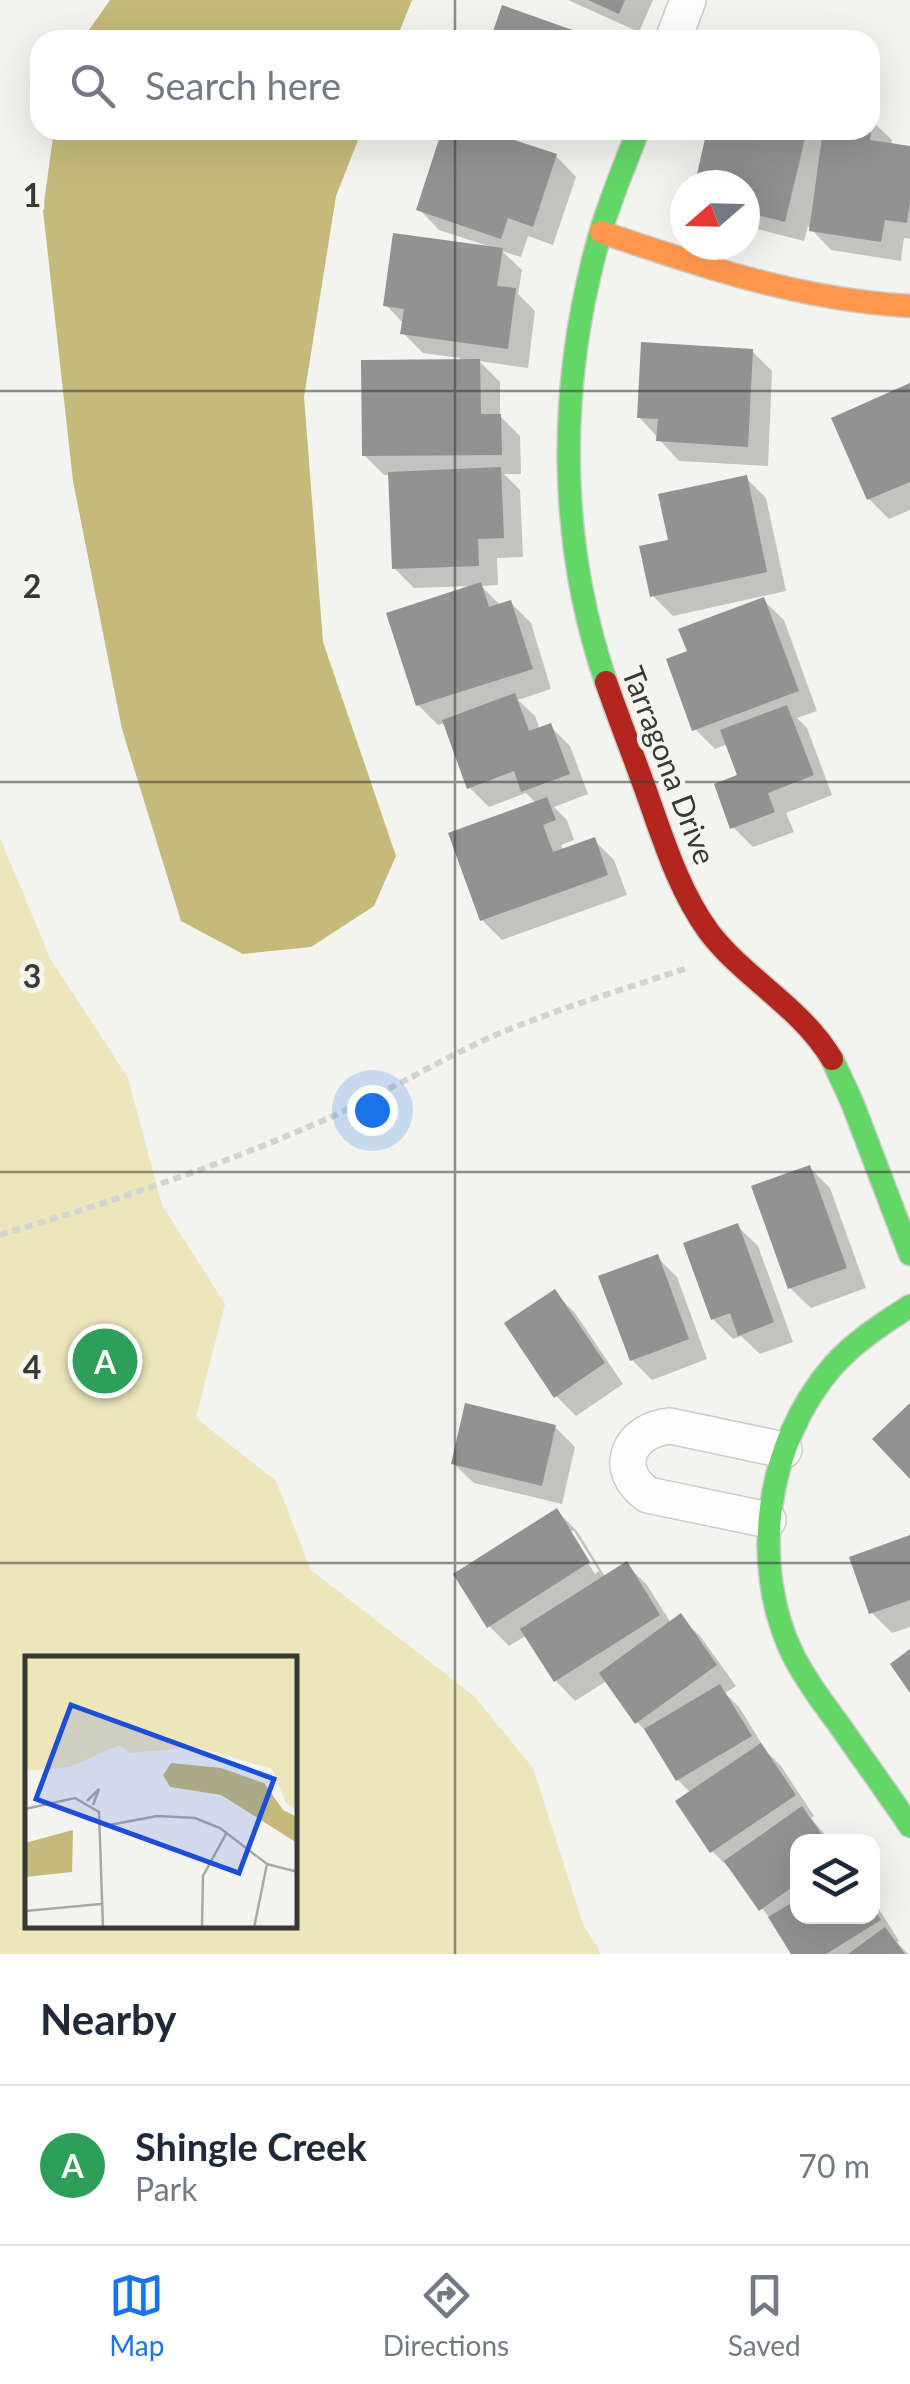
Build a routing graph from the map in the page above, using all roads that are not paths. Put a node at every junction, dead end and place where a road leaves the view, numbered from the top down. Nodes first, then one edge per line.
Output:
1 (688, 0) edge
2 (676, 30) edge
3 (634, 140) edge
4 (600, 232) junction
5 (910, 306) edge
6 (910, 1254) edge
7 (910, 1306) edge
8 (784, 1450) junction
9 (768, 1520) junction
10 (910, 1826) edge

1 - 2 street
3 - 4 street, Tarragona Drive
4 - 5 street
4 - 6 street, Tarragona Drive
7 - 8 street
8 - 9 street
8 - 9 street
9 - 10 street

